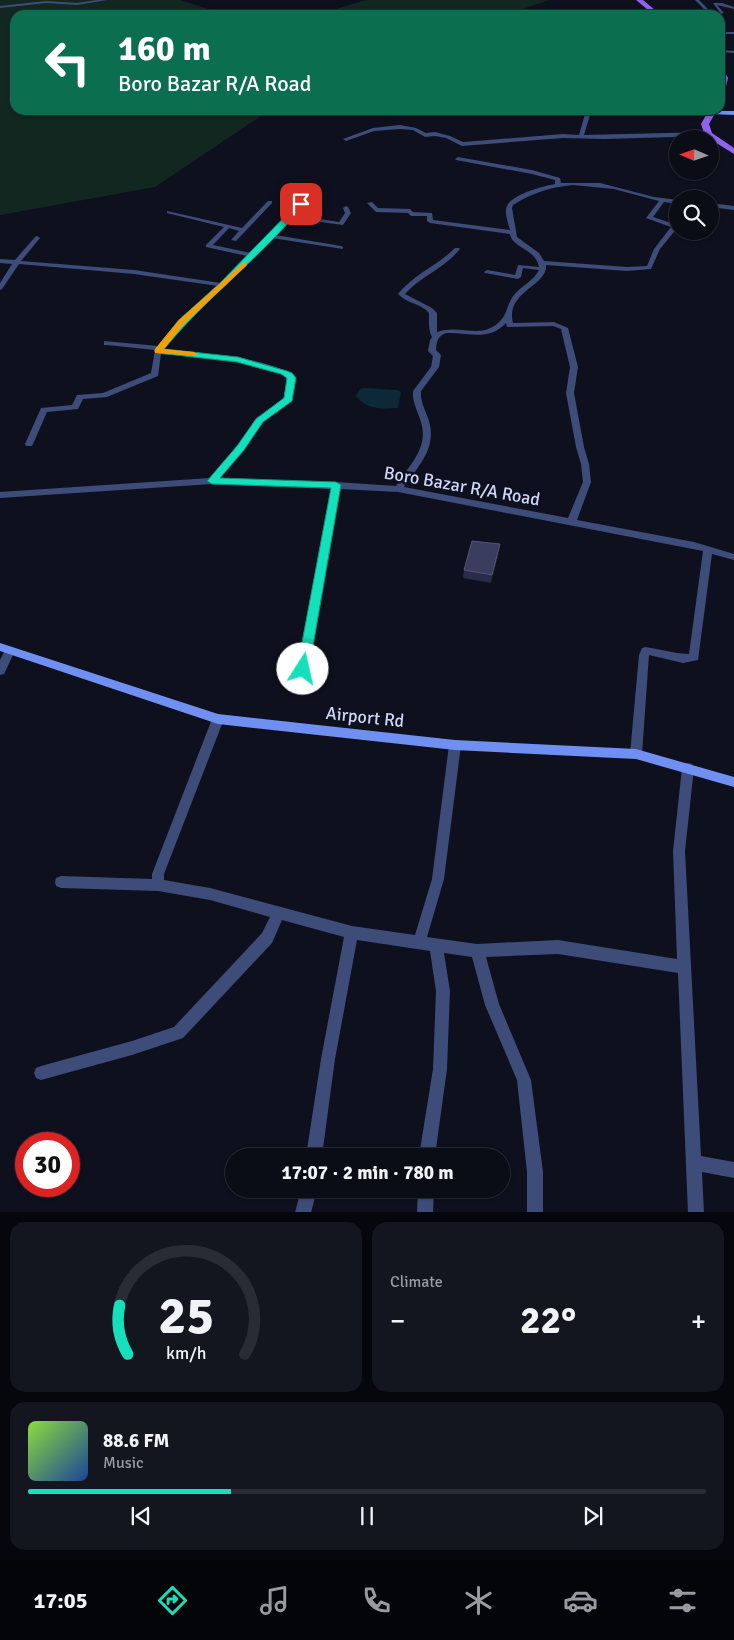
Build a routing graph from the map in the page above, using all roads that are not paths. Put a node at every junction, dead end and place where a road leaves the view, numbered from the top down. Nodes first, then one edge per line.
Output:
1 (105, 0) edge
2 (640, 0) edge
3 (697, 0) edge
4 (0, 7) edge
5 (734, 8) edge
6 (653, 10) edge
7 (706, 10) edge
8 (719, 10) edge
9 (725, 14) edge
10 (728, 14) dead end
11 (588, 115) edge
12 (710, 115) edge
13 (707, 130) edge
14 (669, 135) edge
15 (581, 136) junction
16 (346, 140) dead end
17 (719, 142) edge
18 (734, 152) edge
19 (458, 159) dead end
20 (558, 185) junction
21 (311, 194) dead end
22 (663, 200) junction
23 (669, 201) edge
24 (270, 202) dead end
25 (370, 203) dead end
26 (719, 206) edge
27 (346, 208) dead end
28 (734, 208) edge
29 (169, 212) dead end
30 (291, 216) junction
31 (669, 224) edge
32 (227, 227) junction
33 (244, 230) junction
34 (512, 232) junction
35 (669, 234) edge
36 (272, 236) junction
37 (37, 238) dead end
38 (234, 240) dead end
39 (341, 248) dead end
40 (457, 249) dead end
41 (252, 255) junction
42 (0, 261) edge
43 (17, 262) junction
44 (542, 266) junction
45 (487, 272) dead end
46 (223, 285) junction
47 (0, 288) edge
48 (508, 317) junction
49 (434, 335) junction
50 (107, 344) dead end
51 (159, 349) junction
52 (29, 444) dead end
53 (212, 481) junction
54 (336, 485) junction
55 (398, 489) junction
56 (0, 495) edge
57 (571, 522) junction
58 (708, 550) junction
59 (734, 557) edge
60 (5, 649) edge
61 (303, 669) dead end
62 (0, 671) edge
63 (218, 719) junction
64 (455, 745) junction
65 (636, 754) junction
66 (688, 768) junction
67 (734, 782) edge
68 (61, 882) dead end
69 (158, 884) junction
70 (280, 912) junction
71 (352, 933) junction
72 (419, 942) junction
73 (436, 945) junction
74 (477, 951) junction
75 (685, 967) junction
76 (41, 1073) dead end
77 (315, 1148) edge
78 (429, 1148) edge
79 (694, 1163) junction
80 (734, 1170) edge
81 (307, 1198) edge
82 (425, 1198) edge
83 (303, 1212) edge
84 (424, 1212) edge
85 (535, 1212) edge
86 (696, 1212) edge

1 - 4 street
2 - 6 main road
3 - 7 street
5 - 8 street
9 - 10 street
11 - 15 street
12 - 13 main road
14 - 15 street
15 - 16 street
17 - 18 main road
19 - 20 street
20 - 22 street
20 - 34 street
21 - 30 street
22 - 23 street
22 - 31 street
24 - 33 street
25 - 34 street
26 - 28 street
27 - 30 street
29 - 32 street
30 - 36 street
32 - 33 street
32 - 41 street
33 - 38 street
34 - 44 street
35 - 44 street
36 - 39 street
36 - 41 street
37 - 43 street
40 - 49 street
41 - 46 street
42 - 43 street
43 - 46 street
43 - 47 street
44 - 45 street
44 - 48 street
46 - 51 street
48 - 49 street
48 - 57 street
49 - 55 street
50 - 51 street
51 - 52 street
51 - 53 street
53 - 54 street, Boro Bazar R/A Road
53 - 56 street, Boro Bazar R/A Road
54 - 55 street, Boro Bazar R/A Road
54 - 61 street
55 - 57 street, Boro Bazar R/A Road
57 - 58 street, Boro Bazar R/A Road
58 - 59 street, Boro Bazar R/A Road
58 - 65 street
60 - 62 street
60 - 63 main road, Airport Rd
63 - 64 main road, Airport Rd
63 - 69 street
64 - 65 main road, Airport Rd
64 - 72 street
65 - 66 main road, Airport Rd
66 - 67 main road, Airport Rd
66 - 75 street
68 - 69 street
69 - 70 street
70 - 71 street
70 - 76 street
71 - 72 street
71 - 77 street
72 - 73 street
73 - 74 street
73 - 78 street
74 - 75 street
74 - 85 street
75 - 79 street
79 - 80 street
79 - 86 street
81 - 83 street
82 - 84 street

